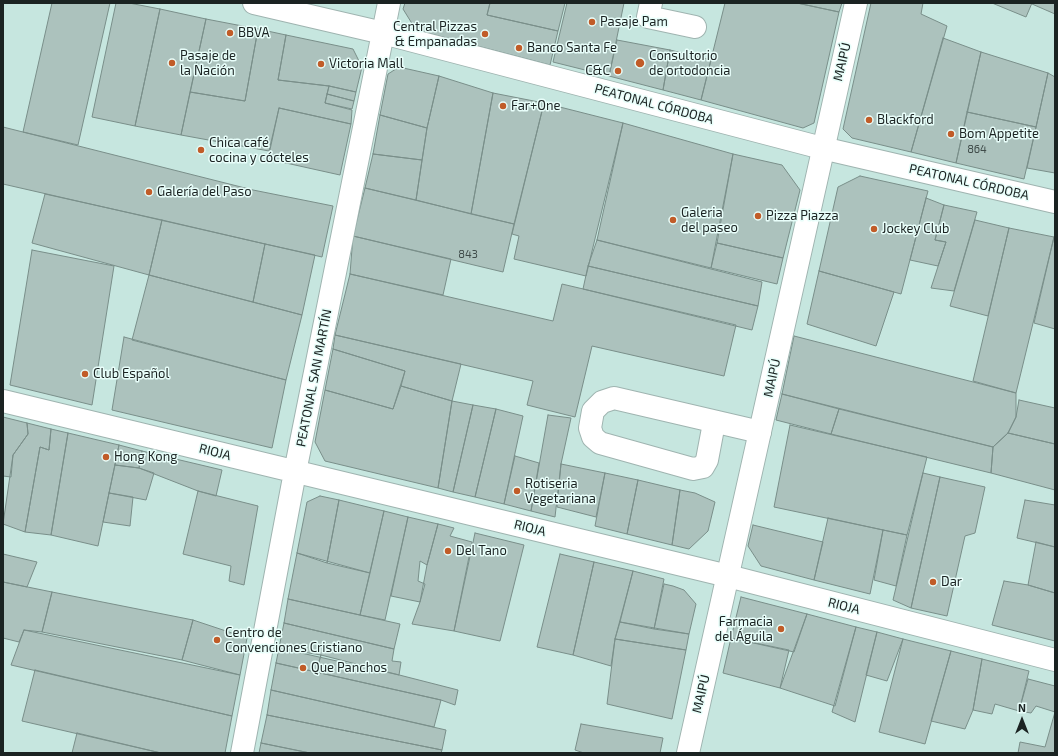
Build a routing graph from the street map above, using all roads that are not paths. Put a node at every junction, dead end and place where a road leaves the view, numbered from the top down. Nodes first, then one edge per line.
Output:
1 (254, 3) edge
2 (389, 3) edge
3 (651, 3) edge
4 (856, 3) edge
5 (695, 27) dead end
6 (383, 33) junction
7 (822, 148) junction
8 (1055, 202) edge
9 (3, 401) edge
10 (714, 423) junction
11 (760, 432) junction
12 (295, 472) junction
13 (728, 576) junction
14 (1055, 660) edge
15 (242, 753) edge
16 (688, 753) edge

1 - 6 street, PEATONAL CÓRDOBA
2 - 6 street, PEATONAL SAN MARTÍN
3 - 5 street
4 - 7 street, MAIPÚ
6 - 7 street, PEATONAL CÓRDOBA
6 - 12 street, PEATONAL SAN MARTÍN
7 - 8 street, PEATONAL CÓRDOBA
7 - 11 street, MAIPÚ
9 - 12 street, RIOJA
10 - 10 street
10 - 11 street
11 - 13 street, MAIPÚ
12 - 13 street, RIOJA
12 - 15 street, PEATONAL SAN MARTÍN
13 - 14 street, RIOJA
13 - 16 street, MAIPÚ

